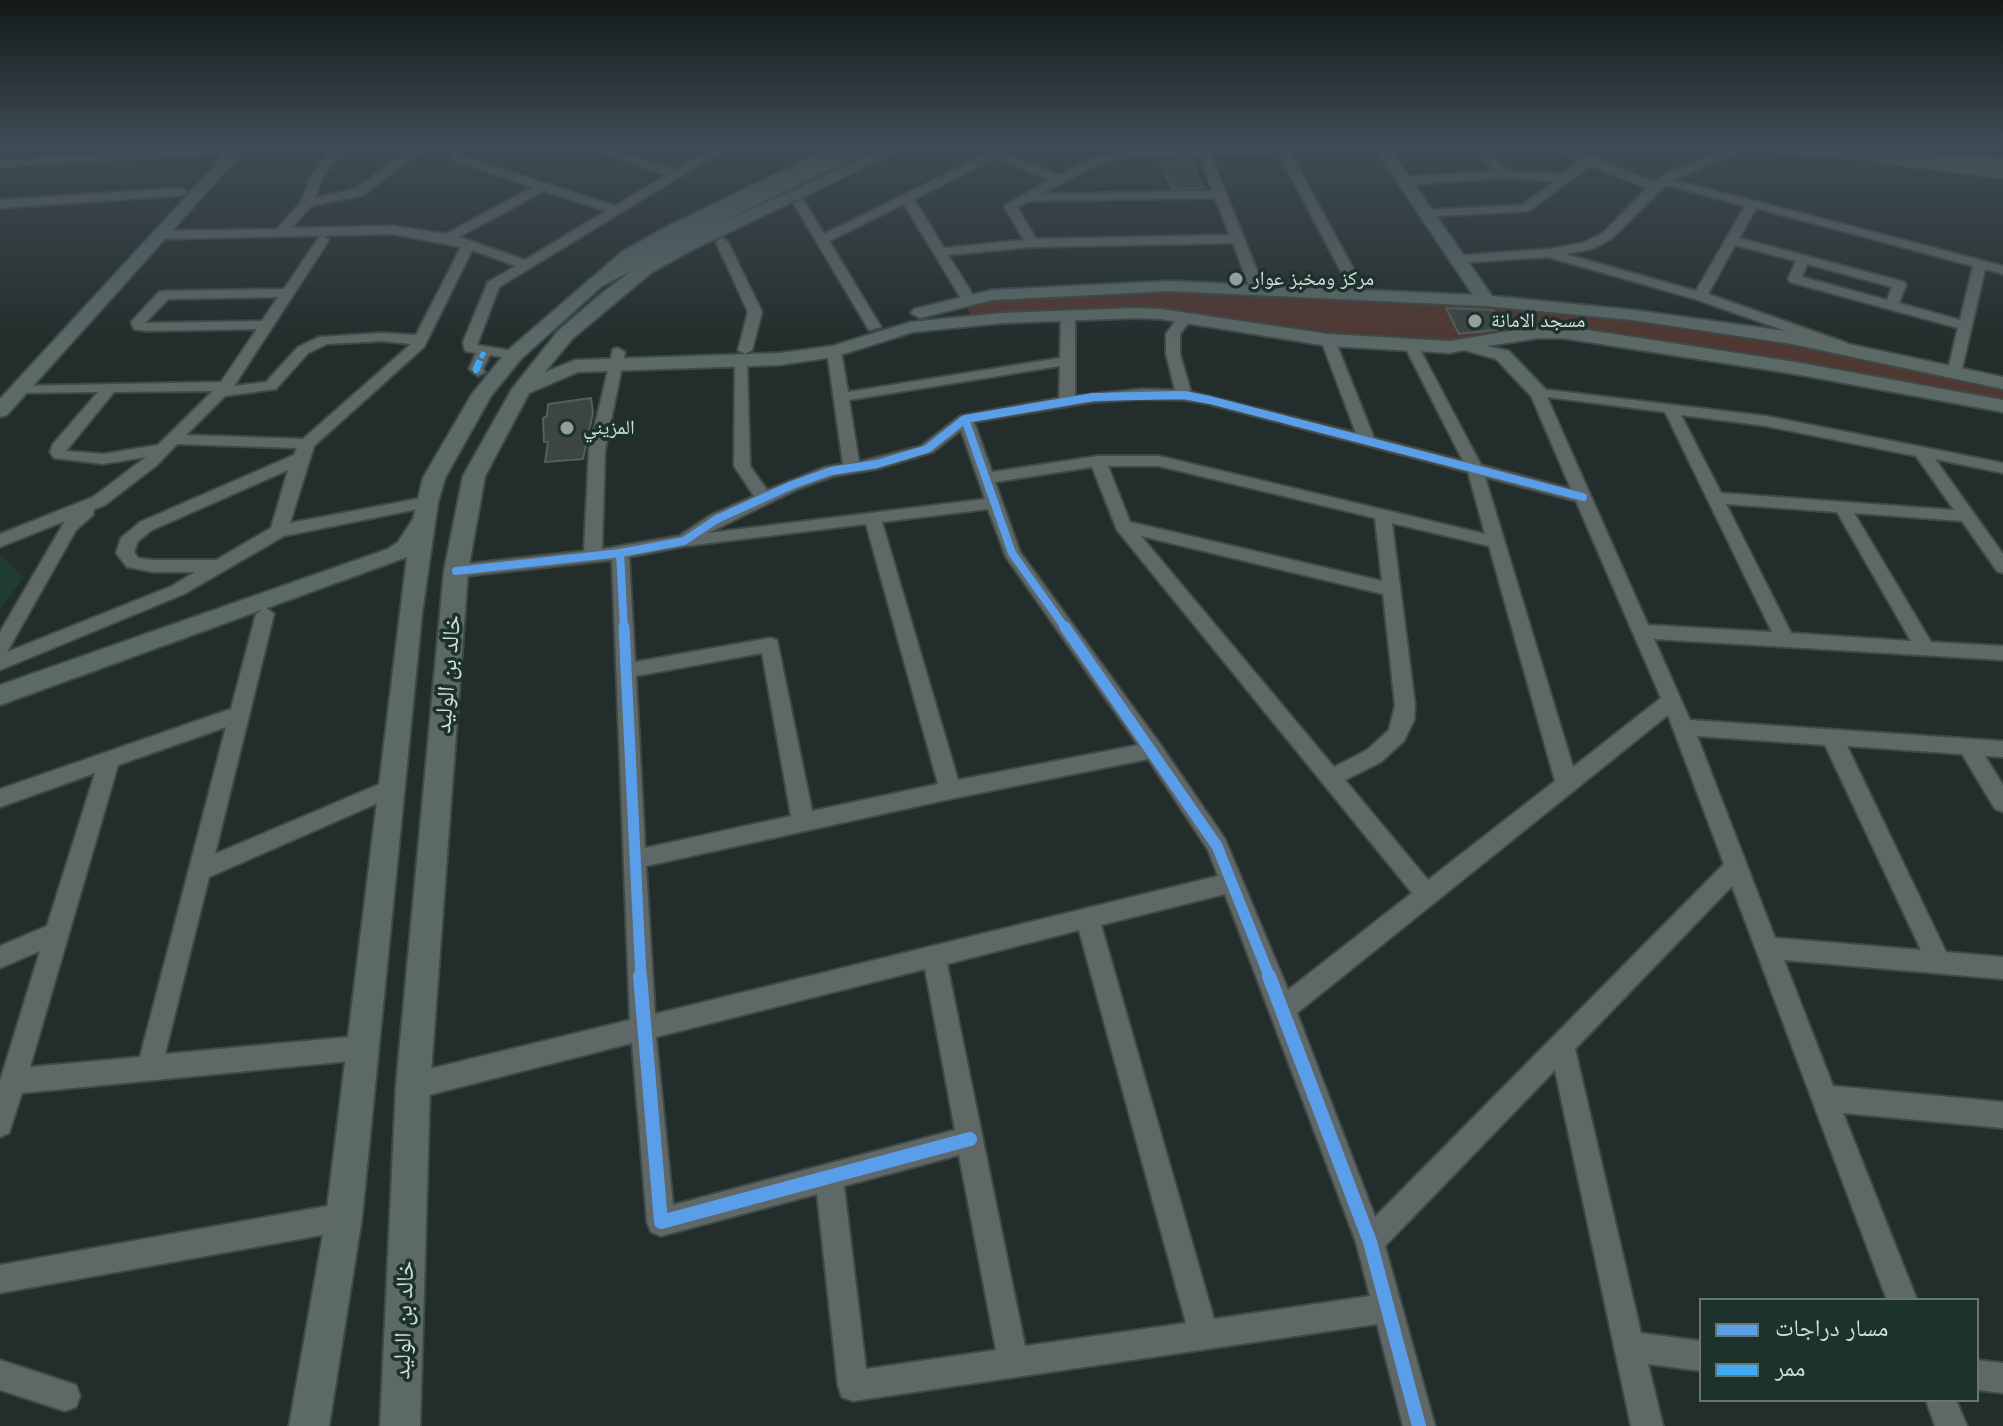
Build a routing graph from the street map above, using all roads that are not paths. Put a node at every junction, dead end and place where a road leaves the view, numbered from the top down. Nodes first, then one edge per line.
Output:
1 (161, 214) edge
2 (178, 214) edge
3 (298, 214) edge
4 (493, 214) edge
5 (608, 214) edge
6 (726, 214) edge
7 (744, 214) edge
8 (756, 214) edge
9 (806, 214) edge
10 (876, 214) edge
11 (917, 214) edge
12 (1014, 214) edge
13 (1228, 214) edge
14 (1317, 214) edge
15 (1426, 214) joint
16 (1433, 214) edge
17 (1630, 214) edge
18 (1746, 214) edge
19 (1788, 214) edge
20 (281, 232) junction
21 (448, 238) junction
22 (1238, 239) junction
23 (153, 240) junction
24 (323, 240) junction
25 (822, 240) junction
26 (1731, 240) junction
27 (722, 242) dead end
28 (1032, 243) junction
29 (684, 247) junction
30 (466, 250) junction
31 (940, 252) junction
32 (1548, 253) junction
33 (1458, 259) junction
34 (1803, 259) junction
35 (1980, 264) junction
36 (521, 268) junction
37 (2003, 270) edge
38 (597, 281) joint
39 (1257, 288) junction
40 (288, 293) junction
41 (1360, 294) junction
42 (1700, 296) junction
43 (969, 300) junction
44 (1486, 301) junction
45 (1892, 305) junction
46 (1068, 315) junction
47 (1184, 319) junction
48 (267, 325) junction
49 (1964, 325) junction
50 (874, 327) junction
51 (1528, 334) junction
52 (565, 335) junction
53 (421, 340) junction
54 (1328, 340) junction
55 (1411, 345) junction
56 (1450, 347) junction
57 (1850, 349) junction
58 (834, 351) junction
59 (484, 352) junction
60 (514, 355) junction
61 (742, 355) junction
62 (616, 358) junction
63 (1067, 361) junction
64 (478, 372) dead end
65 (1954, 373) junction
66 (2003, 383) edge
67 (0, 384) edge
68 (110, 388) junction
69 (19, 389) junction
70 (223, 389) junction
71 (1537, 391) junction
72 (519, 393) junction
73 (1184, 395) junction
74 (842, 397) junction
75 (1067, 402) junction
76 (2003, 406) edge
77 (1670, 407) junction
78 (0, 411) edge
79 (965, 419) junction
80 (1367, 441) junction
81 (168, 444) junction
82 (304, 451) junction
83 (1921, 451) junction
84 (1098, 461) junction
85 (852, 468) junction
86 (2003, 468) edge
87 (1475, 469) junction
88 (985, 478) junction
89 (1583, 497) junction
90 (764, 498) junction
91 (1715, 498) junction
92 (99, 501) junction
93 (427, 502) junction
94 (994, 503) junction
95 (1842, 507) junction
96 (1383, 515) junction
97 (872, 516) junction
98 (1967, 516) junction
99 (1123, 526) junction
100 (279, 531) junction
101 (0, 541) edge
102 (684, 541) junction
103 (1496, 542) junction
104 (620, 553) junction
105 (593, 556) junction
106 (219, 566) junction
107 (2003, 567) edge
108 (456, 571) junction
109 (1392, 590) junction
110 (410, 613) junction
111 (265, 614) junction
112 (1641, 631) junction
113 (1785, 640) junction
114 (0, 648) edge
115 (1925, 648) junction
116 (2003, 653) edge
117 (0, 663) edge
118 (625, 671) junction
119 (3, 695) edge
120 (1671, 701) junction
121 (240, 714) junction
122 (1683, 727) junction
123 (1832, 737) junction
124 (1968, 746) junction
125 (2003, 749) edge
126 (1153, 750) junction
127 (109, 760) junction
128 (1330, 778) junction
129 (1567, 784) junction
130 (389, 789) junction
131 (950, 790) junction
132 (0, 798) edge
133 (2003, 803) edge
134 (803, 821) junction
135 (636, 859) junction
136 (1736, 867) junction
137 (200, 871) junction
138 (1232, 882) junction
139 (1427, 895) junction
140 (1087, 918) junction
141 (58, 933) junction
142 (1768, 948) junction
143 (934, 956) junction
144 (0, 957) edge
145 (1939, 962) junction
146 (2003, 968) edge
147 (1283, 1009) junction
148 (643, 1029) junction
149 (1562, 1045) junction
150 (360, 1048) junction
151 (149, 1069) junction
152 (13, 1081) junction
153 (413, 1086) junction
154 (1825, 1098) junction
155 (2003, 1115) edge
156 (0, 1124) edge
157 (970, 1139) junction
158 (829, 1176) junction
159 (344, 1217) junction
160 (1370, 1242) junction
161 (0, 1279) edge
162 (1901, 1298) edge
163 (1388, 1308) junction
164 (1204, 1335) junction
165 (1629, 1346) junction
166 (1699, 1356) edge
167 (1013, 1363) junction
168 (0, 1375) edge
169 (1979, 1375) edge
170 (2003, 1378) edge
171 (65, 1396) dead end
172 (1942, 1402) edge
173 (309, 1426) edge
174 (400, 1426) edge
175 (1419, 1426) edge
176 (1647, 1426) edge
177 (1951, 1426) edge

1 - 67 main road
2 - 23 main road
3 - 20 street
4 - 21 street
5 - 36 street
6 - 38 highway
7 - 29 highway
8 - 29 main road, خالد بن الوليد
9 - 25 street
10 - 25 street
11 - 31 street
12 - 28 street
13 - 22 street
14 - 41 street
15 - 16 street
15 - 33 main road
17 - 32 street
18 - 26 street
19 - 35 street
20 - 21 street
20 - 23 street
21 - 30 street
22 - 28 street
22 - 39 street
23 - 24 street
23 - 69 main road
24 - 30 street
24 - 40 street
25 - 50 street
26 - 34 street
26 - 42 street
27 - 61 street
28 - 31 street
29 - 52 main road, خالد بن الوليد
30 - 36 street
30 - 53 street
31 - 43 street
32 - 33 street
32 - 42 street
33 - 44 main road
34 - 45 street
34 - 45 street
35 - 37 street
35 - 49 street
36 - 59 street
38 - 60 main road, خالد بن الوليد
39 - 41 main road
39 - 43 main road
40 - 48 street
40 - 48 street
41 - 44 main road
42 - 57 street
43 - 50 main road
44 - 57 main road
45 - 49 street
46 - 47 main road
46 - 58 main road
46 - 63 street
47 - 54 main road
47 - 73 street
48 - 70 street
49 - 65 street
50 - 61 main road
51 - 56 main road
51 - 71 main road
51 - 76 main road
52 - 62 main road
52 - 72 main road, خالد بن الوليد
53 - 70 street
53 - 82 street
54 - 55 main road
54 - 80 street
55 - 56 main road
55 - 87 street
56 - 71 main road
57 - 65 main road
58 - 61 main road
58 - 74 street
59 - 60 street
59 - 64 street
60 - 93 main road, خالد بن الوليد
61 - 62 main road
61 - 90 street
62 - 72 main road
62 - 105 street
63 - 74 street
63 - 75 street
65 - 66 main road
68 - 69 street
68 - 70 street
68 - 81 street
69 - 78 main road
70 - 81 street
71 - 77 street
71 - 89 street
72 - 108 main road, خالد بن الوليد
73 - 75 street
73 - 80 street
74 - 85 street
75 - 79 street
77 - 83 street
77 - 91 street
79 - 85 street
79 - 88 street
80 - 87 street
81 - 82 street
81 - 92 street
82 - 100 street
82 - 106 street
83 - 86 street
83 - 98 street
84 - 88 street
84 - 96 street
84 - 99 street
85 - 90 street
87 - 89 street
87 - 103 street
88 - 94 street
89 - 112 street
90 - 102 street
91 - 95 street
91 - 113 street
92 - 101 street
92 - 114 street
93 - 100 street
93 - 110 main road, خالد بن الوليد
93 - 119 main road
94 - 97 street
94 - 126 street
95 - 98 street
95 - 115 street
96 - 103 street
96 - 109 street
97 - 102 street
97 - 131 street
98 - 107 street
99 - 109 street
99 - 128 street
100 - 106 street
102 - 104 street
103 - 129 street
104 - 105 street
104 - 118 street
105 - 108 street
106 - 117 street
108 - 153 main road, خالد بن الوليد
109 - 128 street
110 - 111 main road
110 - 130 main road, خالد بن الوليد
111 - 119 main road
111 - 121 street
112 - 113 street
112 - 120 street
113 - 115 street
115 - 116 street
118 - 134 street
118 - 135 street
120 - 122 street
120 - 129 street
121 - 127 street
121 - 137 street
122 - 123 street
122 - 136 street
123 - 124 street
123 - 145 street
124 - 125 street
124 - 133 street
126 - 131 street
126 - 138 street
127 - 132 street
127 - 141 street
128 - 139 street
129 - 139 street
130 - 137 street
130 - 150 main road, خالد بن الوليد
131 - 134 street
134 - 135 street
135 - 148 street
136 - 142 street
136 - 149 street
137 - 151 street
138 - 140 street
138 - 147 street
139 - 147 street
140 - 143 street
140 - 164 street
141 - 144 street
141 - 152 street
142 - 145 street
142 - 154 street
143 - 148 street
143 - 157 street
145 - 146 street
147 - 160 street
148 - 153 street
148 - 158 street
149 - 160 street
149 - 165 street
150 - 151 street
150 - 159 main road, خالد بن الوليد
151 - 152 street
152 - 156 street
153 - 174 main road, خالد بن الوليد
154 - 155 street
154 - 162 street
157 - 158 street
157 - 167 street
158 - 167 street
159 - 161 street
159 - 173 main road, خالد بن الوليد
160 - 163 street
163 - 164 street
163 - 175 street
164 - 167 street
165 - 166 street
165 - 176 street
168 - 171 street
169 - 170 street
172 - 177 street

